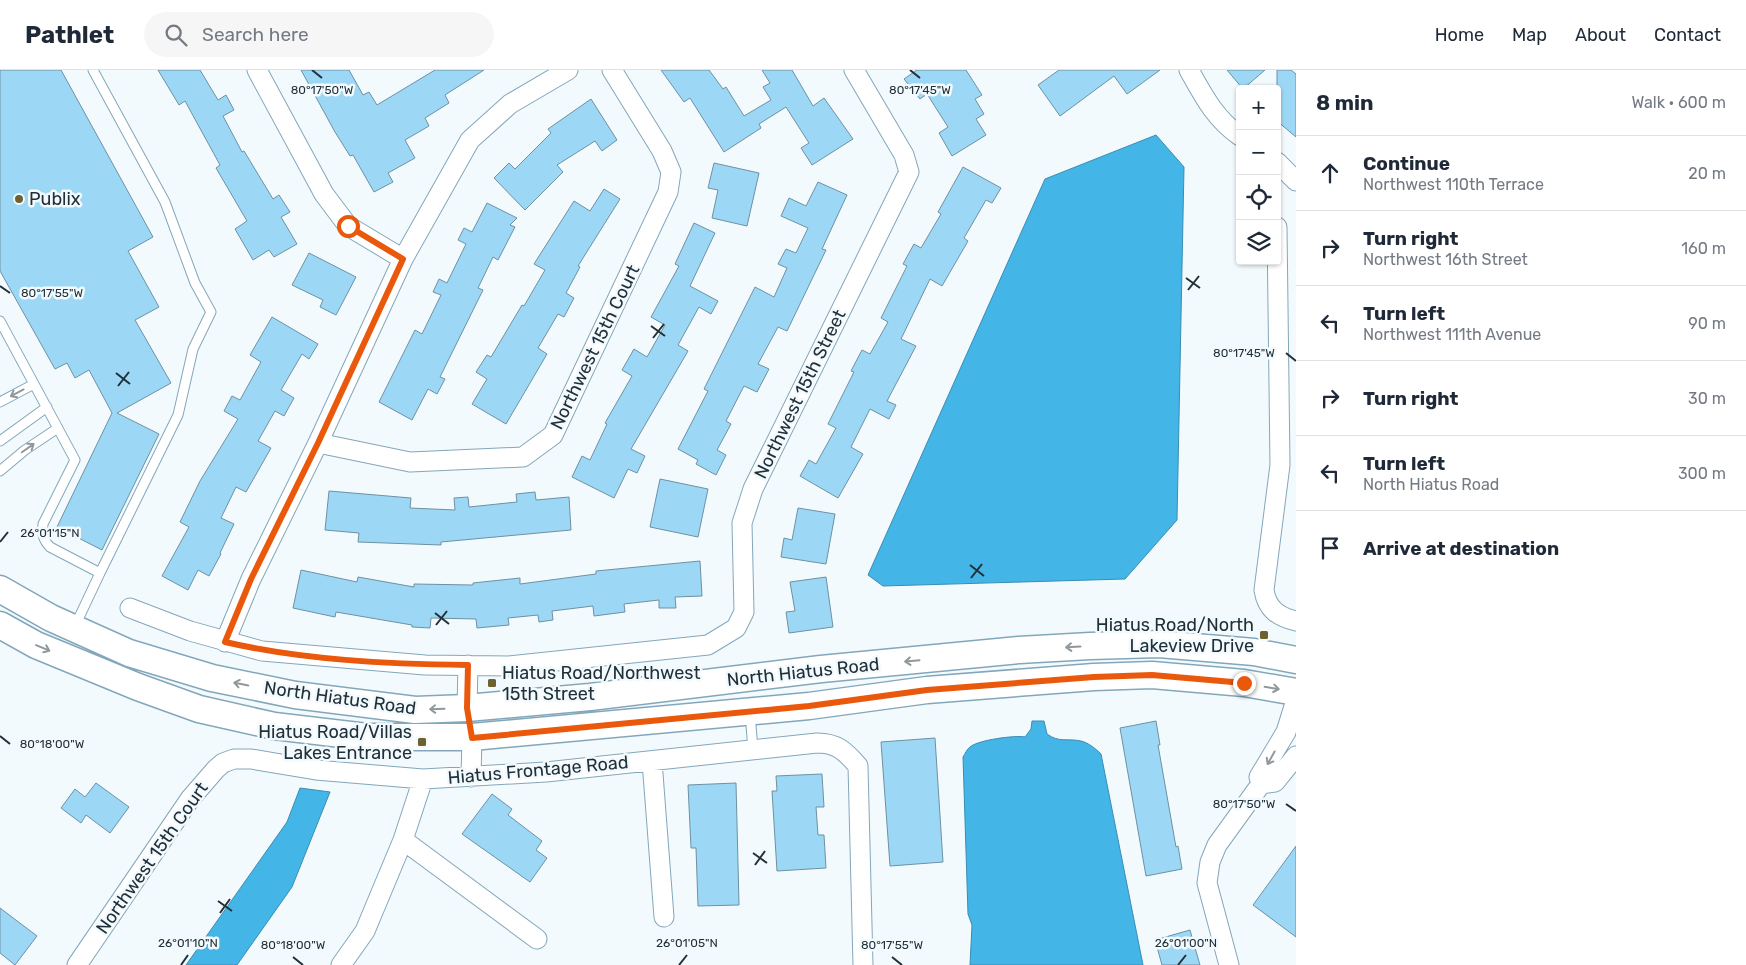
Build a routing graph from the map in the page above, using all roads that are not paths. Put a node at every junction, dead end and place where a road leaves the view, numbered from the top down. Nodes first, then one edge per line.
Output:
1 (94, 70) edge
2 (257, 70) edge
3 (568, 70) edge
4 (612, 70) edge
5 (854, 70) edge
6 (1189, 70) edge
7 (1236, 133) edge
8 (1281, 166) edge
9 (1296, 181) edge
10 (403, 259) junction
11 (1277, 265) edge
12 (0, 321) edge
13 (34, 384) junction
14 (0, 402) edge
15 (47, 407) junction
16 (58, 428) junction
17 (0, 441) edge
18 (318, 443) junction
19 (0, 471) edge
20 (100, 573) junction
21 (0, 589) edge
22 (130, 608) dead end
23 (1296, 621) edge
24 (0, 625) edge
25 (74, 628) junction
26 (225, 642) junction
27 (1296, 660) edge
28 (468, 665) junction
29 (1296, 692) edge
30 (1296, 700) edge
31 (467, 708) junction
32 (750, 712) junction
33 (472, 738) junction
34 (753, 750) junction
35 (1296, 756) edge
36 (234, 759) joint
37 (652, 761) junction
38 (471, 777) junction
39 (423, 779) junction
40 (1261, 784) junction
41 (403, 840) junction
42 (664, 917) dead end
43 (537, 939) dead end
44 (77, 965) edge
45 (342, 965) edge
46 (863, 965) edge
47 (1229, 965) edge

1 - 20 lane
2 - 10 street
3 - 10 street
4 - 18 street, Northwest 15th Court
5 - 28 street, Northwest 15th Street
6 - 7 street
8 - 9 street
10 - 18 street
11 - 23 street
12 - 13 lane
13 -> 14 lane
13 - 15 lane
15 - 16 lane
15 - 17 lane
19 -> 16 lane
16 - 20 lane
18 - 26 street
20 - 25 lane
21 - 25 main road, North Hiatus Road
22 - 26 street
24 -> 33 main road, North Hiatus Road
31 -> 25 main road, North Hiatus Road
26 - 28 street
27 -> 31 main road, North Hiatus Road
28 - 31 street
32 -> 29 main road, North Hiatus Road
30 -> 40 street
31 - 33 main road
32 - 33 main road, North Hiatus Road
32 - 34 lane
33 - 38 street
34 - 37 street, Hiatus Frontage Road
34 - 46 street, Hiatus Frontage Road
35 - 40 street
36 - 39 street, Hiatus Frontage Road
36 - 44 street, Northwest 15th Court
37 - 38 street, Hiatus Frontage Road
37 - 42 street
38 - 39 street, Hiatus Frontage Road
39 - 41 street
40 - 47 street
41 - 43 street
41 - 45 street

